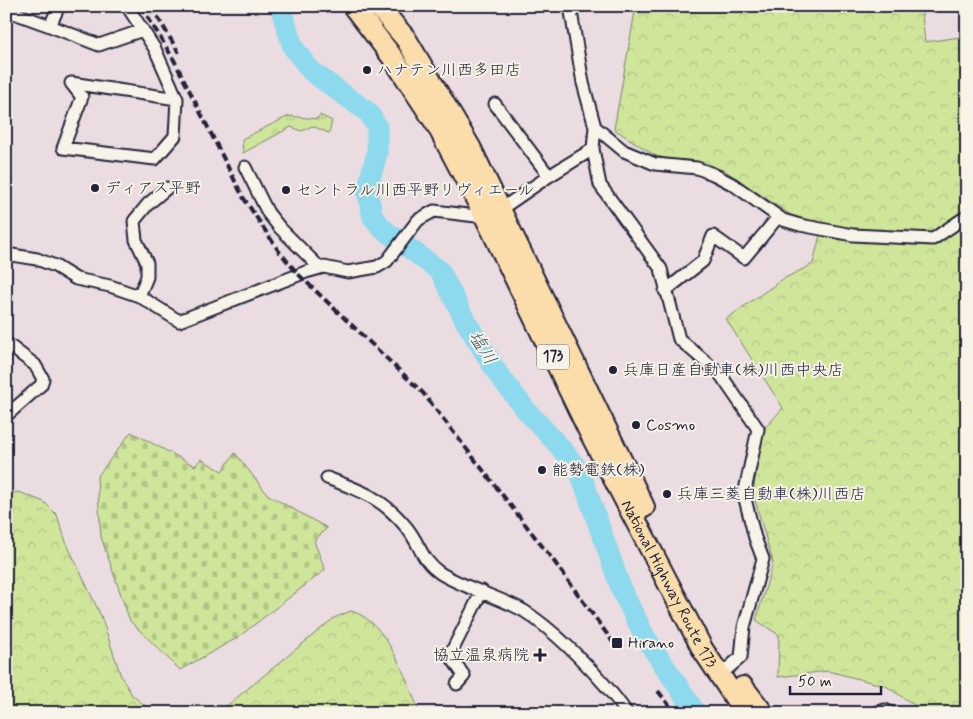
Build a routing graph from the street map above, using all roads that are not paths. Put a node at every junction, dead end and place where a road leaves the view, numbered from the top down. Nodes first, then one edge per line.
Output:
1 (59, 6) edge
2 (127, 6) edge
3 (353, 6) edge
4 (378, 6) edge
5 (570, 6) edge
6 (6, 10) edge
7 (50, 26) junction
8 (143, 30) junction
9 (177, 99) junction
10 (495, 104) dead end
11 (595, 127) junction
12 (593, 150) junction
13 (245, 167) dead end
14 (549, 176) junction
15 (167, 188) dead end
16 (493, 212) junction
17 (778, 216) junction
18 (967, 216) edge
19 (6, 254) edge
20 (320, 268) junction
21 (666, 291) junction
22 (139, 296) junction
23 (6, 343) edge
24 (6, 416) edge
25 (328, 478) dead end
26 (482, 591) junction
27 (724, 672) junction
28 (457, 684) dead end
29 (627, 713) edge
30 (746, 713) edge
31 (763, 713) edge
32 (875, 713) edge
33 (891, 713) edge

1 - 7 street
2 - 8 street
3 - 16 highway, National Highway Route 173 / 173
4 - 16 highway, National Highway Route 173 / 173
5 - 11 street
6 - 7 street
7 - 8 street
8 - 9 street
9 - 9 street
10 - 14 street
11 - 12 street
11 - 17 street
12 - 14 street
12 - 21 street
13 - 20 street
14 - 16 street
15 - 22 street
16 - 20 street
16 - 27 highway, National Highway Route 173 / 173
17 - 18 street
17 - 21 street
19 - 22 street
20 - 22 street
21 - 27 street
23 - 24 street
25 - 26 street
26 - 28 street
26 - 29 street
27 - 30 highway, National Highway Route 173 / 173
27 - 31 highway, National Highway Route 173 / 173
32 - 33 street

